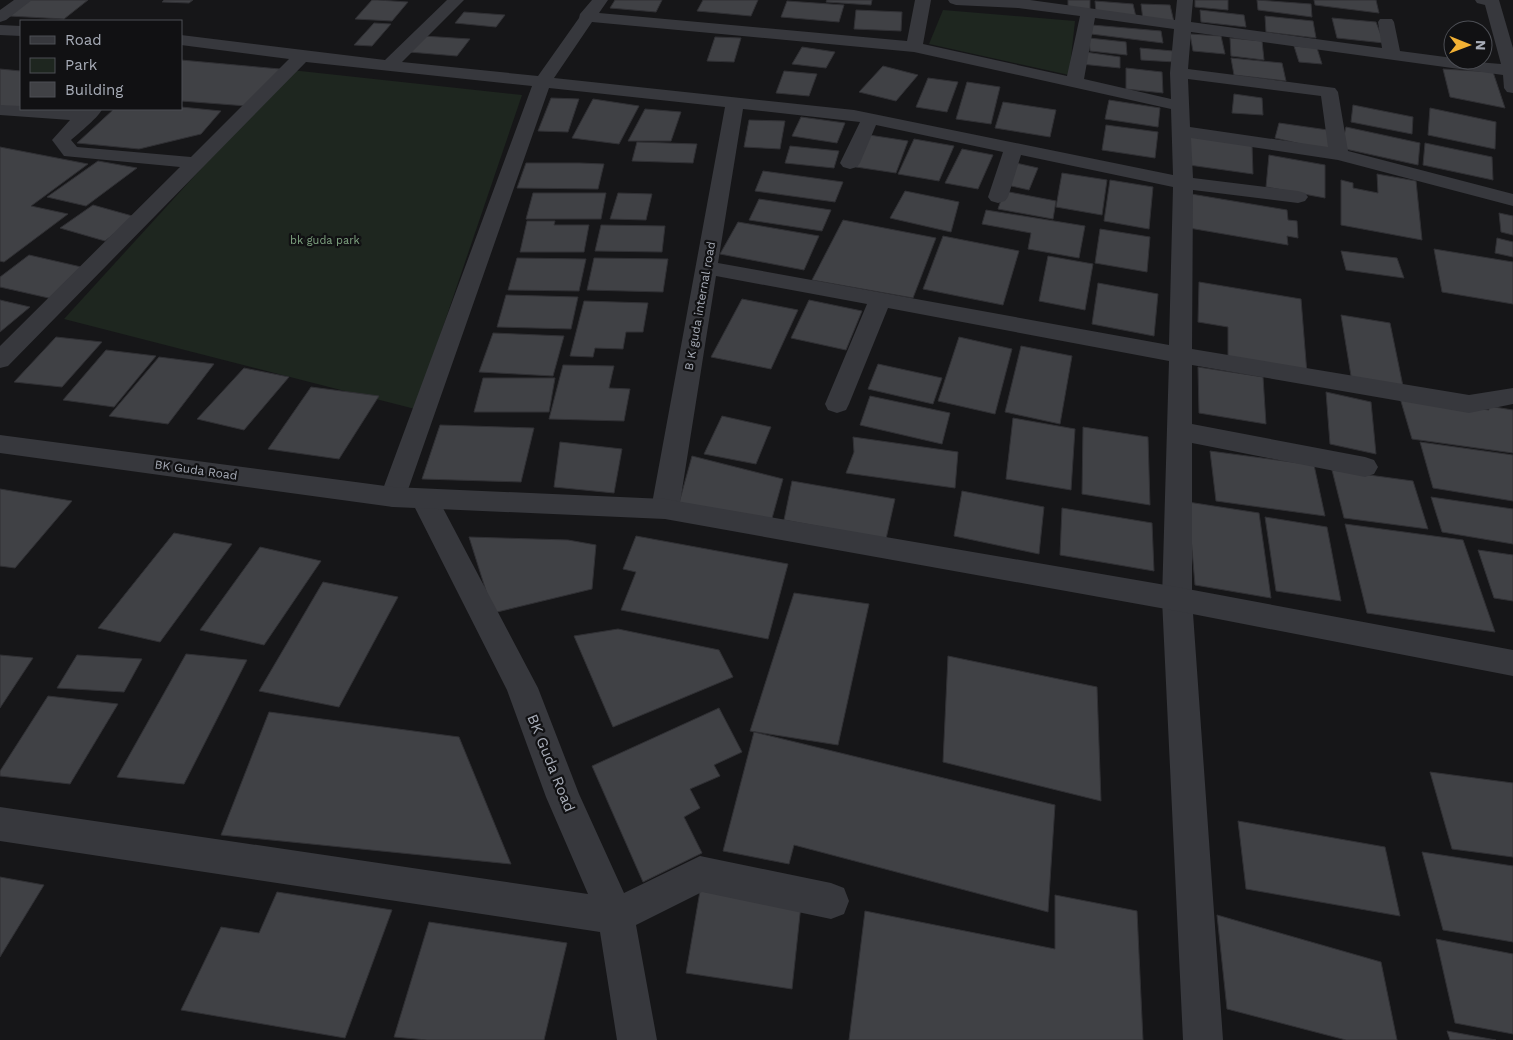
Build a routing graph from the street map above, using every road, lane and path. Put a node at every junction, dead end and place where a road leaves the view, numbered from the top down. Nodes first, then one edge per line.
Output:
1 (24, 0) edge
2 (600, 0) edge
3 (923, 0) edge
4 (956, 0) edge
5 (1185, 0) edge
6 (1483, 0) edge
7 (436, 1) edge
8 (455, 1) edge
9 (1018, 2) edge
10 (1088, 14) junction
11 (0, 17) edge
12 (586, 17) junction
13 (1386, 22) dead end
14 (1182, 25) junction
15 (0, 30) edge
16 (20, 31) edge
17 (182, 40) edge
18 (914, 47) junction
19 (1392, 55) junction
20 (302, 56) junction
21 (390, 64) junction
22 (1510, 71) junction
23 (1179, 73) junction
24 (543, 81) junction
25 (1075, 81) junction
26 (1513, 88) edge
27 (735, 102) junction
28 (0, 110) edge
29 (90, 113) edge
30 (1181, 118) junction
31 (870, 119) junction
32 (1014, 148) junction
33 (1340, 154) junction
34 (196, 163) junction
35 (850, 163) dead end
36 (1183, 183) junction
37 (998, 196) dead end
38 (1298, 197) dead end
39 (1513, 200) edge
40 (707, 268) junction
41 (881, 299) junction
42 (1181, 355) junction
43 (0, 360) edge
44 (1513, 396) edge
45 (837, 404) dead end
46 (1179, 431) junction
47 (0, 444) edge
48 (1365, 467) dead end
49 (392, 497) junction
50 (426, 500) junction
51 (664, 509) junction
52 (1177, 599) junction
53 (1513, 663) edge
54 (0, 824) edge
55 (831, 901) dead end
56 (616, 916) junction
57 (637, 1040) edge
58 (1203, 1040) edge

1 - 11 street
2 - 12 street
3 - 18 street
4 - 9 street
5 - 14 street
6 - 22 street
7 - 8 street
8 - 21 street
9 - 10 street
10 - 14 street
10 - 25 street
12 - 18 street
12 - 24 street
13 - 19 street
14 - 19 street
14 - 23 street
15 - 16 street
17 - 20 street
18 - 25 street
19 - 22 street
20 - 21 street
20 - 34 street
21 - 24 street
22 - 26 street
23 - 30 street
23 - 33 street
24 - 27 street
24 - 49 street
25 - 30 street
27 - 31 street
27 - 40 street, B K guda internal road
28 - 29 street
29 - 34 street
30 - 33 street
30 - 36 street
31 - 32 street
31 - 35 street
32 - 36 street
32 - 37 street
33 - 39 street
34 - 43 street
36 - 38 street
36 - 42 street
40 - 41 street
40 - 51 street, B K guda internal road
41 - 42 street
41 - 45 street
42 - 44 street
42 - 46 street
46 - 48 street
46 - 52 street
47 - 49 street, BK Guda Road
49 - 50 street, BK Guda Road
50 - 51 street, BK Guda Road
50 - 56 street, BK Guda Road
51 - 52 street, BK Guda Road
52 - 53 street, BK Guda Road
52 - 58 street
54 - 56 street
55 - 56 street
56 - 57 street, BK Guda Road

